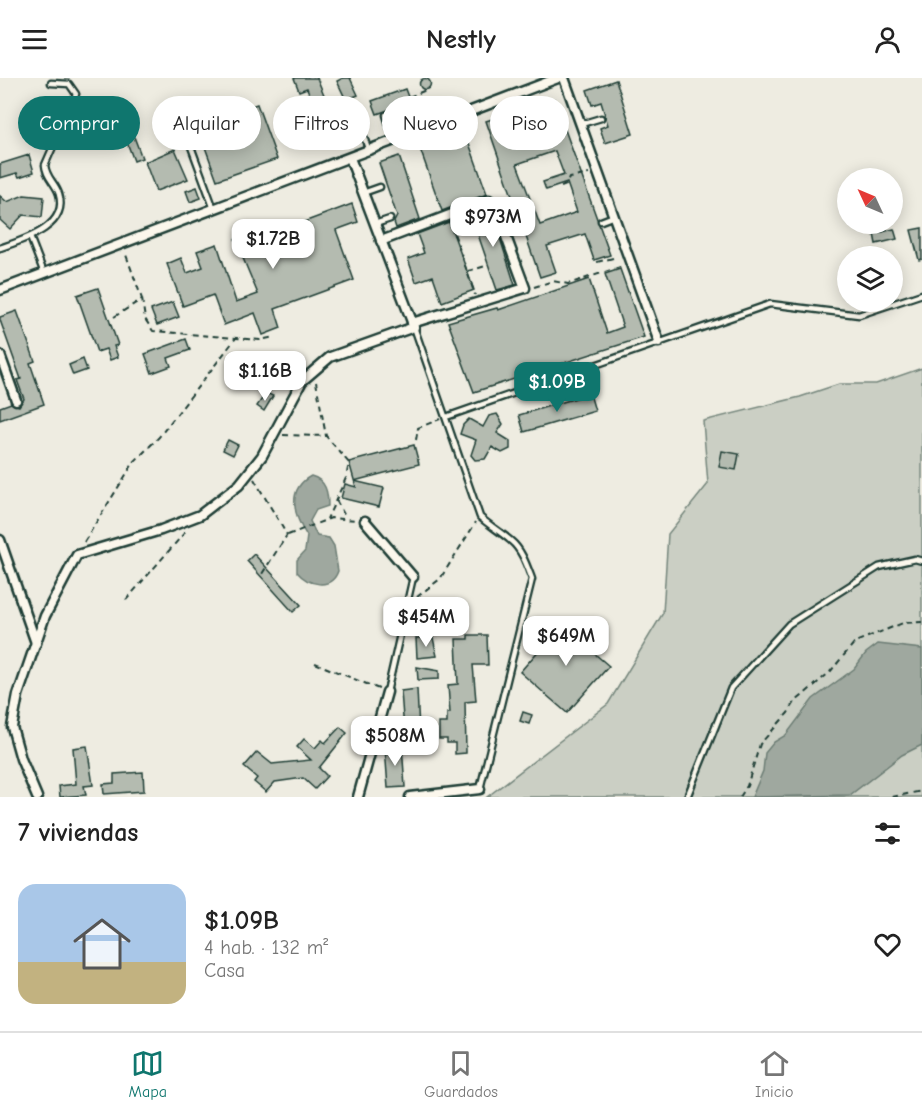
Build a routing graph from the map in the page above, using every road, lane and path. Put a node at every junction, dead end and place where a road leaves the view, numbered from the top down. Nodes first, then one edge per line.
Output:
1 (558, 78) edge
2 (564, 78) edge
3 (51, 83) dead end
4 (426, 90) dead end
5 (412, 96) edge
6 (478, 109) edge
7 (601, 118) dead end
8 (580, 124) junction
9 (382, 146) edge
10 (192, 150) edge
11 (369, 151) joint
12 (350, 158) junction
13 (597, 171) junction
14 (380, 187) dead end
15 (561, 187) dead end
16 (363, 193) junction
17 (489, 200) dead end
18 (214, 209) junction
19 (448, 216) junction
20 (614, 216) junction
21 (390, 219) dead end
22 (601, 221) dead end
23 (501, 223) dead end
24 (375, 225) junction
25 (30, 237) junction
26 (381, 241) junction
27 (123, 244) junction
28 (0, 248) edge
29 (627, 251) junction
30 (597, 262) dead end
31 (631, 264) junction
32 (486, 266) dead end
33 (468, 271) junction
34 (44, 273) junction
35 (525, 288) junction
36 (0, 290) edge
37 (922, 294) edge
38 (142, 299) junction
39 (478, 304) junction
40 (114, 317) dead end
41 (413, 325) junction
42 (275, 337) dead end
43 (236, 338) junction
44 (660, 342) junction
45 (0, 355) edge
46 (314, 370) junction
47 (16, 400) dead end
48 (446, 417) junction
49 (273, 435) junction
50 (326, 436) junction
51 (416, 440) dead end
52 (250, 471) junction
53 (336, 500) junction
54 (200, 515) junction
55 (480, 517) junction
56 (327, 519) junction
57 (346, 519) junction
58 (365, 521) joint
59 (287, 535) junction
60 (0, 540) edge
61 (77, 555) junction
62 (922, 561) edge
63 (260, 577) dead end
64 (413, 577) joint
65 (126, 600) dead end
66 (407, 604) junction
67 (922, 622) edge
68 (36, 643) junction
69 (315, 663) dead end
70 (387, 692) junction
71 (480, 789) joint
72 (922, 791) edge
73 (37, 797) edge
74 (358, 797) edge
75 (410, 797) edge
76 (687, 797) edge
77 (740, 797) edge
78 (892, 797) edge

1 - 6 street
2 - 8 street
3 - 25 lane
4 - 5 path
7 - 8 lane
8 - 13 street
9 - 11 street
10 - 18 lane
11 - 12 street
12 - 16 street
12 - 18 street
13 - 15 path
13 - 20 street
14 - 16 lane
16 - 24 street
17 - 19 street
18 - 27 street
19 - 26 street
19 - 33 path
20 - 22 lane
20 - 29 street
21 - 24 lane
23 - 35 street
24 - 26 street
25 - 28 lane
25 - 34 lane
26 - 41 street
27 - 34 street
27 - 38 path
29 - 30 path
29 - 31 street
31 - 35 path
31 - 44 street
32 - 33 path
33 - 39 path
34 - 36 street
35 - 39 street
37 - 44 lane
38 - 40 path
38 - 43 path
39 - 41 street
41 - 46 street
41 - 48 lane
42 - 43 path
43 - 61 path
44 - 48 lane
45 - 47 street
46 - 49 street
46 - 50 path
48 - 51 path
48 - 55 lane
49 - 50 path
49 - 52 street
50 - 53 path
52 - 54 street
52 - 59 path
53 - 56 path
53 - 57 path
54 - 61 street
54 - 65 path
55 - 66 path
55 - 71 lane
56 - 57 path
56 - 59 path
57 - 58 path
58 - 64 street
59 - 63 path
60 - 68 street
61 - 68 street
62 - 76 lane
64 - 66 lane
66 - 70 lane
67 - 77 path
68 - 73 street
69 - 70 path
70 - 74 street
71 - 75 street
72 - 78 path

